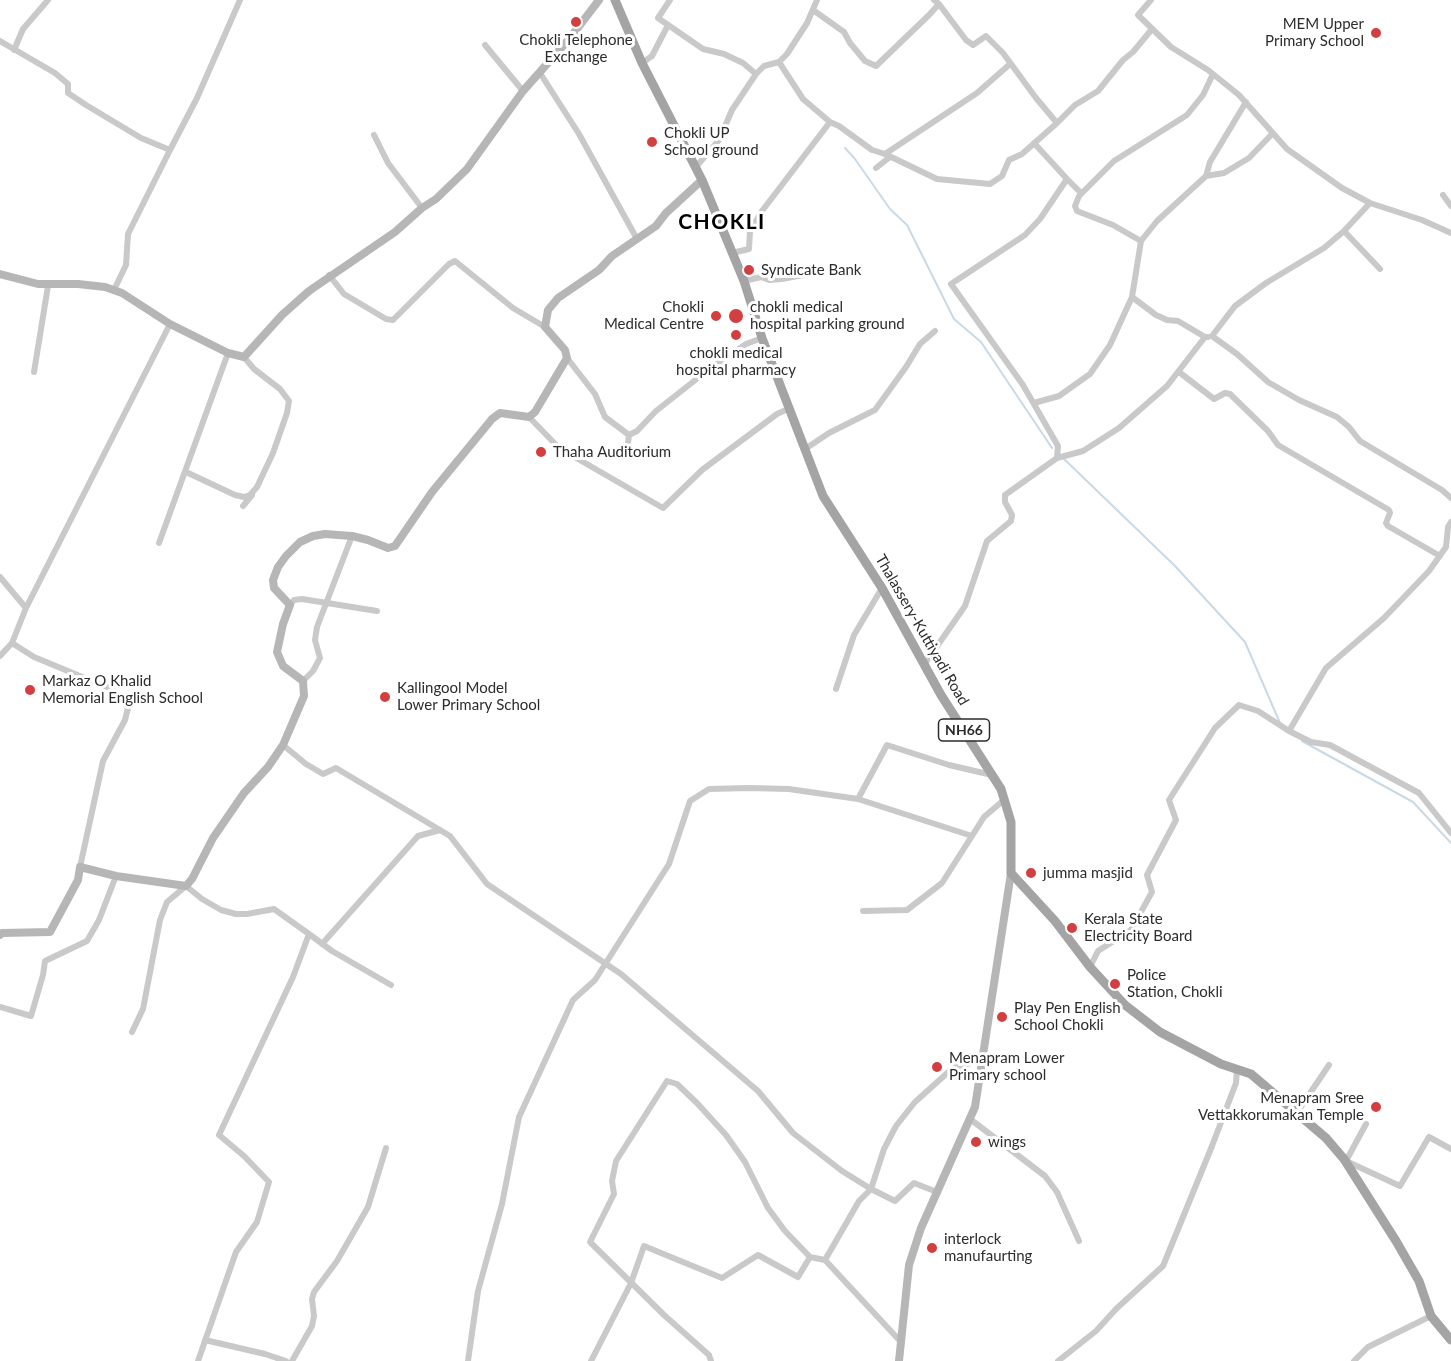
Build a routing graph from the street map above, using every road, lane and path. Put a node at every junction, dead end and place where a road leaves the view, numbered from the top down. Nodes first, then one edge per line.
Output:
1 (48, 0) edge
2 (240, 0) edge
3 (600, 0) edge
4 (615, 0) edge
5 (670, 0) edge
6 (817, 0) edge
7 (1151, 0) edge
8 (937, 2) edge
9 (813, 10) junction
10 (668, 25) junction
11 (1152, 29) junction
12 (0, 41) edge
13 (484, 45) dead end
14 (14, 50) junction
15 (779, 62) junction
16 (642, 63) junction
17 (1010, 63) junction
18 (540, 73) junction
19 (756, 74) junction
20 (1213, 74) junction
21 (523, 91) junction
22 (1246, 102) junction
23 (830, 122) junction
24 (1057, 123) junction
25 (1272, 134) junction
26 (374, 135) dead end
27 (1034, 143) junction
28 (170, 150) junction
29 (888, 155) junction
30 (695, 168) junction
31 (876, 168) dead end
32 (1206, 176) junction
33 (1067, 179) junction
34 (702, 180) junction
35 (1081, 193) junction
36 (1443, 195) dead end
37 (1370, 203) junction
38 (1451, 206) edge
39 (422, 208) junction
40 (1344, 231) junction
41 (1451, 233) edge
42 (637, 239) junction
43 (1141, 241) junction
44 (732, 254) junction
45 (1380, 269) dead end
46 (0, 274) edge
47 (808, 274) dead end
48 (329, 275) junction
49 (744, 281) junction
50 (48, 286) junction
51 (114, 290) junction
52 (1132, 297) junction
53 (170, 324) junction
54 (545, 327) junction
55 (935, 331) dead end
56 (1208, 337) junction
57 (762, 338) junction
58 (228, 353) junction
59 (244, 357) junction
60 (567, 358) junction
61 (34, 372) dead end
62 (1179, 372) junction
63 (1034, 403) junction
64 (790, 408) junction
65 (529, 417) junction
66 (628, 435) junction
67 (805, 449) junction
68 (627, 451) dead end
69 (1057, 458) junction
70 (186, 472) junction
71 (255, 491) junction
72 (1451, 498) edge
73 (243, 506) dead end
74 (1451, 522) edge
75 (352, 536) junction
76 (159, 543) dead end
77 (1440, 556) junction
78 (0, 577) edge
79 (882, 588) junction
80 (326, 602) junction
81 (290, 605) junction
82 (26, 608) junction
83 (377, 610) dead end
84 (12, 643) junction
85 (0, 656) edge
86 (924, 665) junction
87 (303, 681) junction
88 (836, 689) dead end
89 (1288, 730) junction
90 (283, 745) junction
91 (993, 776) junction
92 (858, 799) junction
93 (1005, 799) junction
94 (440, 830) junction
95 (1451, 833) edge
96 (972, 836) junction
97 (80, 867) junction
98 (1011, 873) junction
99 (116, 876) junction
100 (186, 886) junction
101 (863, 911) dead end
102 (309, 934) junction
103 (0, 935) edge
104 (322, 944) junction
105 (606, 964) junction
106 (1090, 967) junction
107 (391, 986) dead end
108 (0, 1006) edge
109 (132, 1032) dead end
110 (984, 1060) junction
111 (1329, 1065) dead end
112 (1237, 1069) junction
113 (1296, 1114) junction
114 (970, 1119) junction
115 (1366, 1124) dead end
116 (386, 1148) dead end
117 (1451, 1149) edge
118 (1346, 1161) junction
119 (871, 1189) junction
120 (937, 1192) junction
121 (1079, 1241) dead end
122 (810, 1257) junction
123 (825, 1260) junction
124 (631, 1283) junction
125 (1431, 1316) junction
126 (205, 1340) junction
127 (1451, 1340) edge
128 (901, 1342) junction
129 (198, 1361) edge
130 (286, 1361) edge
131 (292, 1361) edge
132 (468, 1361) edge
133 (591, 1361) edge
134 (711, 1361) edge
135 (899, 1361) edge
136 (1058, 1361) edge
137 (1354, 1361) edge

1 - 14 street
2 - 28 street
3 - 18 main road
4 - 16 main road, Thalassery-Kuttiyadi Road / NH66
5 - 10 street
6 - 9 street
7 - 11 street
8 - 9 street
8 - 17 street
9 - 15 street
10 - 16 street
10 - 19 street
11 - 20 street
11 - 24 street
12 - 14 street
13 - 21 street
14 - 28 street
15 - 19 street
15 - 23 street
16 - 30 main road, Thalassery-Kuttiyadi Road / NH66
17 - 24 street
17 - 29 street
18 - 21 main road
18 - 42 street
19 - 30 street
20 - 22 street
20 - 35 street
21 - 39 main road
22 - 25 street
22 - 32 street
23 - 29 street
23 - 44 street
24 - 27 street
25 - 32 street
25 - 37 street
26 - 39 street
27 - 29 street
27 - 33 street
28 - 51 street
29 - 31 street
30 - 34 main road, Thalassery-Kuttiyadi Road / NH66
32 - 43 street
33 - 35 street
33 - 63 street
34 - 42 main road
34 - 44 main road, Thalassery-Kuttiyadi Road / NH66
35 - 43 street
36 - 38 street
37 - 40 street
37 - 41 street
39 - 48 main road
40 - 45 street
40 - 56 street
42 - 54 main road
43 - 52 street
44 - 49 main road, Thalassery-Kuttiyadi Road / NH66
46 - 50 main road
47 - 49 street
48 - 54 street
48 - 59 main road
49 - 57 main road, Thalassery-Kuttiyadi Road / NH66
50 - 51 main road
50 - 61 street
51 - 53 main road
52 - 56 street
52 - 63 street
53 - 58 main road
53 - 82 street
54 - 60 main road
55 - 67 street
56 - 62 street
56 - 72 street
57 - 64 main road, Thalassery-Kuttiyadi Road / NH66
57 - 66 street
58 - 59 main road
58 - 70 street
59 - 71 street
60 - 65 main road
60 - 66 street
62 - 69 street
62 - 77 street
63 - 69 street
64 - 65 street
64 - 67 main road, Thalassery-Kuttiyadi Road / NH66
65 - 75 main road
66 - 68 street
67 - 79 main road, Thalassery-Kuttiyadi Road / NH66
69 - 86 street
70 - 71 street
70 - 76 street
71 - 73 street
74 - 77 street
75 - 80 street
75 - 81 main road
77 - 89 street
78 - 82 street
79 - 86 main road, Thalassery-Kuttiyadi Road / NH66
79 - 88 street
80 - 81 street
80 - 83 street
80 - 87 street
81 - 87 main road
82 - 84 street
84 - 85 street
84 - 97 street
86 - 91 main road, Thalassery-Kuttiyadi Road / NH66
87 - 90 main road
89 - 95 street
89 - 106 street
90 - 94 street
90 - 100 main road
91 - 92 street
91 - 93 main road, Thalassery-Kuttiyadi Road / NH66
92 - 96 street
92 - 105 street
93 - 96 street
93 - 98 main road, Thalassery-Kuttiyadi Road / NH66
94 - 104 street
94 - 105 street
96 - 101 street
97 - 99 main road
97 - 103 main road
98 - 106 main road
98 - 110 main road
99 - 100 main road
99 - 108 street
100 - 102 street
100 - 109 street
102 - 104 street
102 - 126 street
104 - 107 street
105 - 119 street
105 - 132 street
106 - 112 main road
110 - 114 main road
110 - 119 street
111 - 113 street
112 - 113 main road
112 - 136 street
113 - 118 main road
114 - 120 main road
114 - 121 street
115 - 118 street
116 - 131 street
117 - 118 street
118 - 125 main road
119 - 120 street
119 - 123 street
120 - 128 main road
122 - 123 street
122 - 124 street
122 - 124 street
123 - 128 street
124 - 133 street
124 - 134 street
125 - 127 main road
125 - 137 street
126 - 129 street
126 - 130 street
128 - 135 main road

